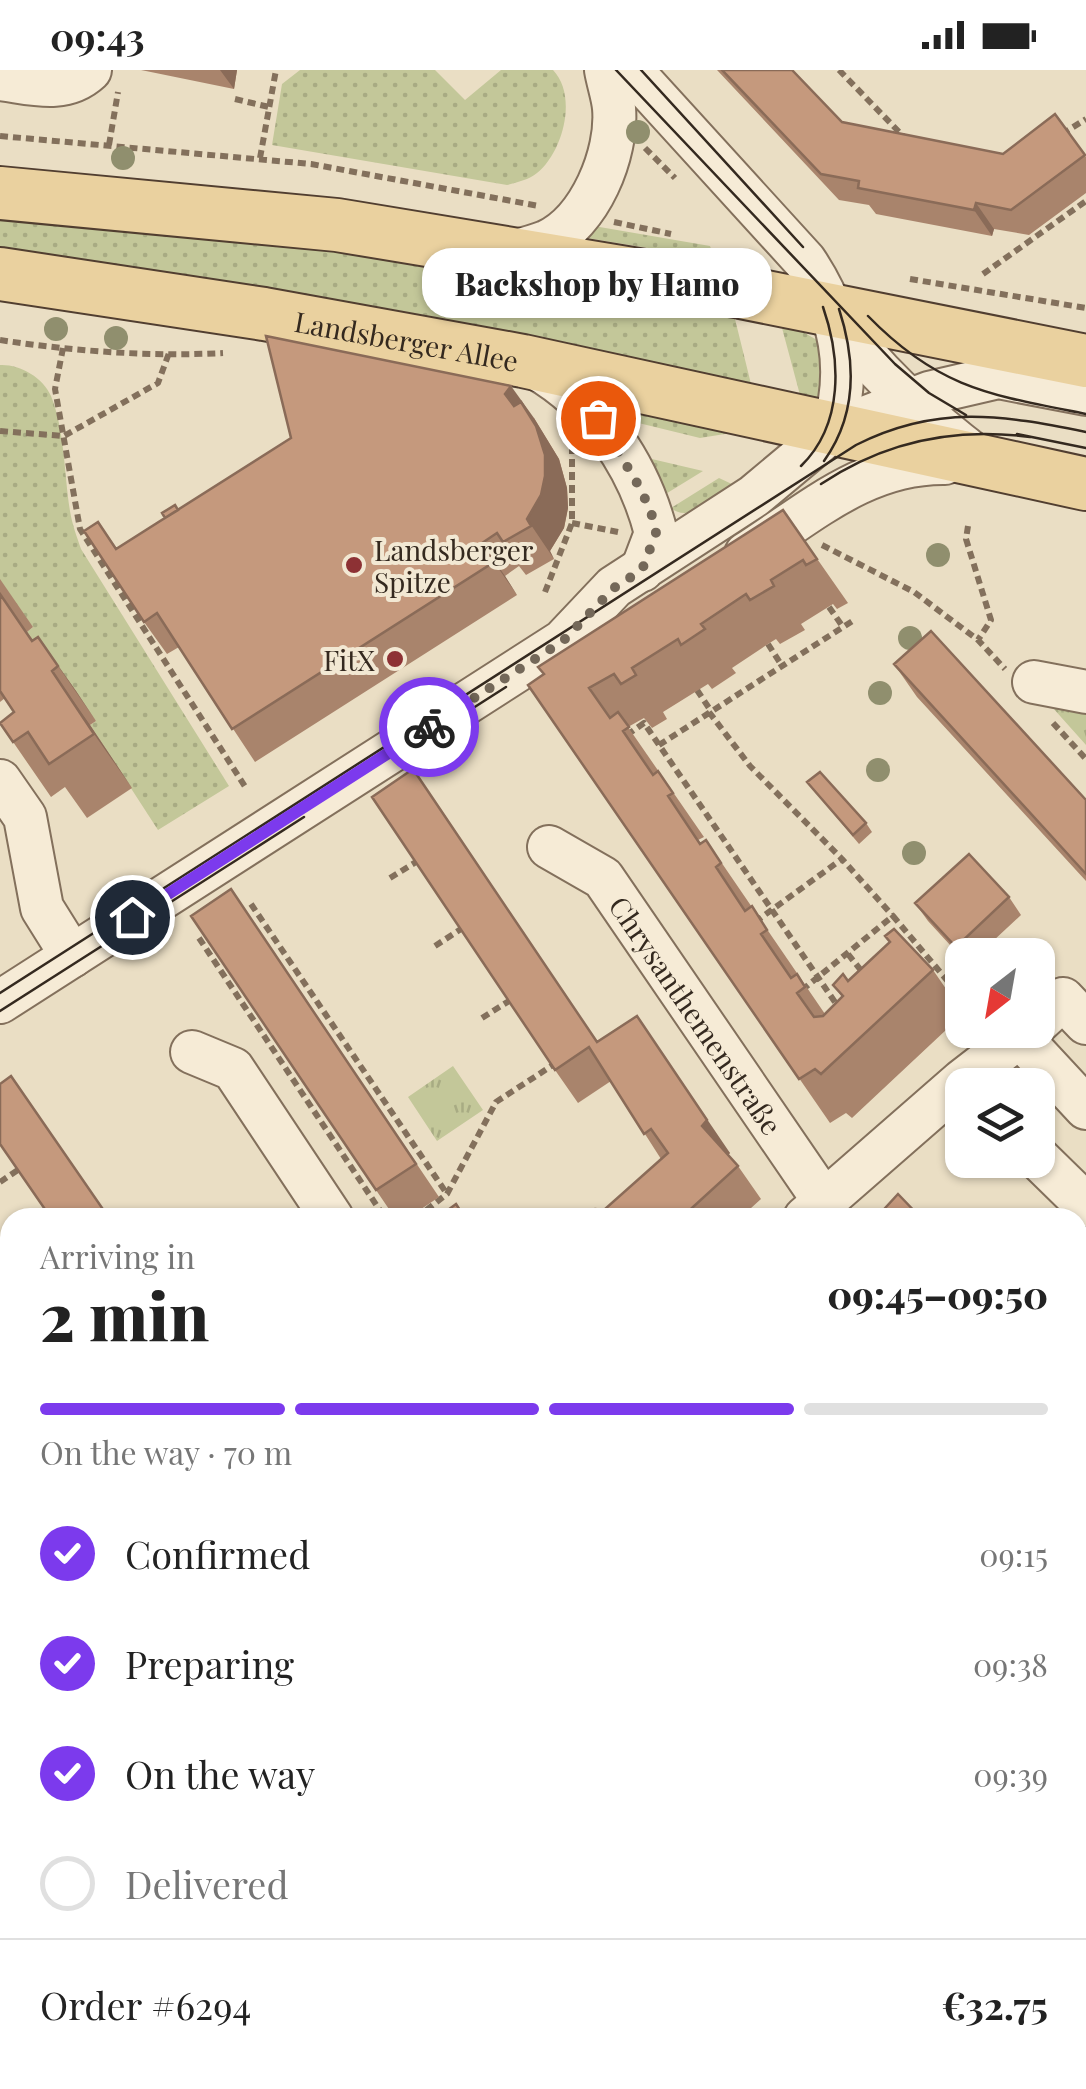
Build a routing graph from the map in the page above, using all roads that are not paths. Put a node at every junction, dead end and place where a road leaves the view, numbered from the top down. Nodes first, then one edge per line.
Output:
1 (606, 70) edge
2 (631, 70) edge
3 (105, 74) edge
4 (0, 79) edge
5 (0, 193) edge
6 (508, 253) junction
7 (0, 274) edge
8 (831, 310) junction
9 (523, 361) junction
10 (1086, 361) edge
11 (1086, 394) edge
12 (910, 400) junction
13 (833, 430) junction
14 (986, 463) junction
15 (1086, 484) edge
16 (642, 570) junction
17 (715, 574) edge
18 (639, 624) edge
19 (563, 641) junction
20 (1034, 682) dead end
21 (1086, 692) edge
22 (0, 781) edge
23 (549, 847) dead end
24 (72, 956) junction
25 (0, 1002) edge
26 (1055, 1040) edge
27 (1012, 1048) edge
28 (192, 1052) dead end
29 (984, 1068) edge
30 (945, 1099) edge
31 (1086, 1108) edge
32 (1055, 1175) edge
33 (1086, 1205) edge
34 (325, 1208) edge
35 (813, 1208) edge
36 (815, 1208) edge

1 - 6 street
2 - 8 street
3 - 4 street
5 - 6 main road
6 - 8 main road
7 - 9 main road, Landsberger Allee
8 - 10 main road
8 - 12 street, Landsberger Allee
8 - 13 street
9 - 13 main road, Landsberger Allee
9 - 16 street
11 - 12 street
12 - 13 street
12 - 14 street, Landsberger Allee
13 - 14 main road, Landsberger Allee
13 - 16 street
14 - 15 main road, Landsberger Allee
14 - 17 street
16 - 19 street
18 - 19 street
19 - 24 street
20 - 21 street
22 - 24 street
23 - 35 street, Chrysanthemenstraße
24 - 25 street
26 - 31 street
27 - 29 street
28 - 34 street
30 - 36 street
32 - 33 street

